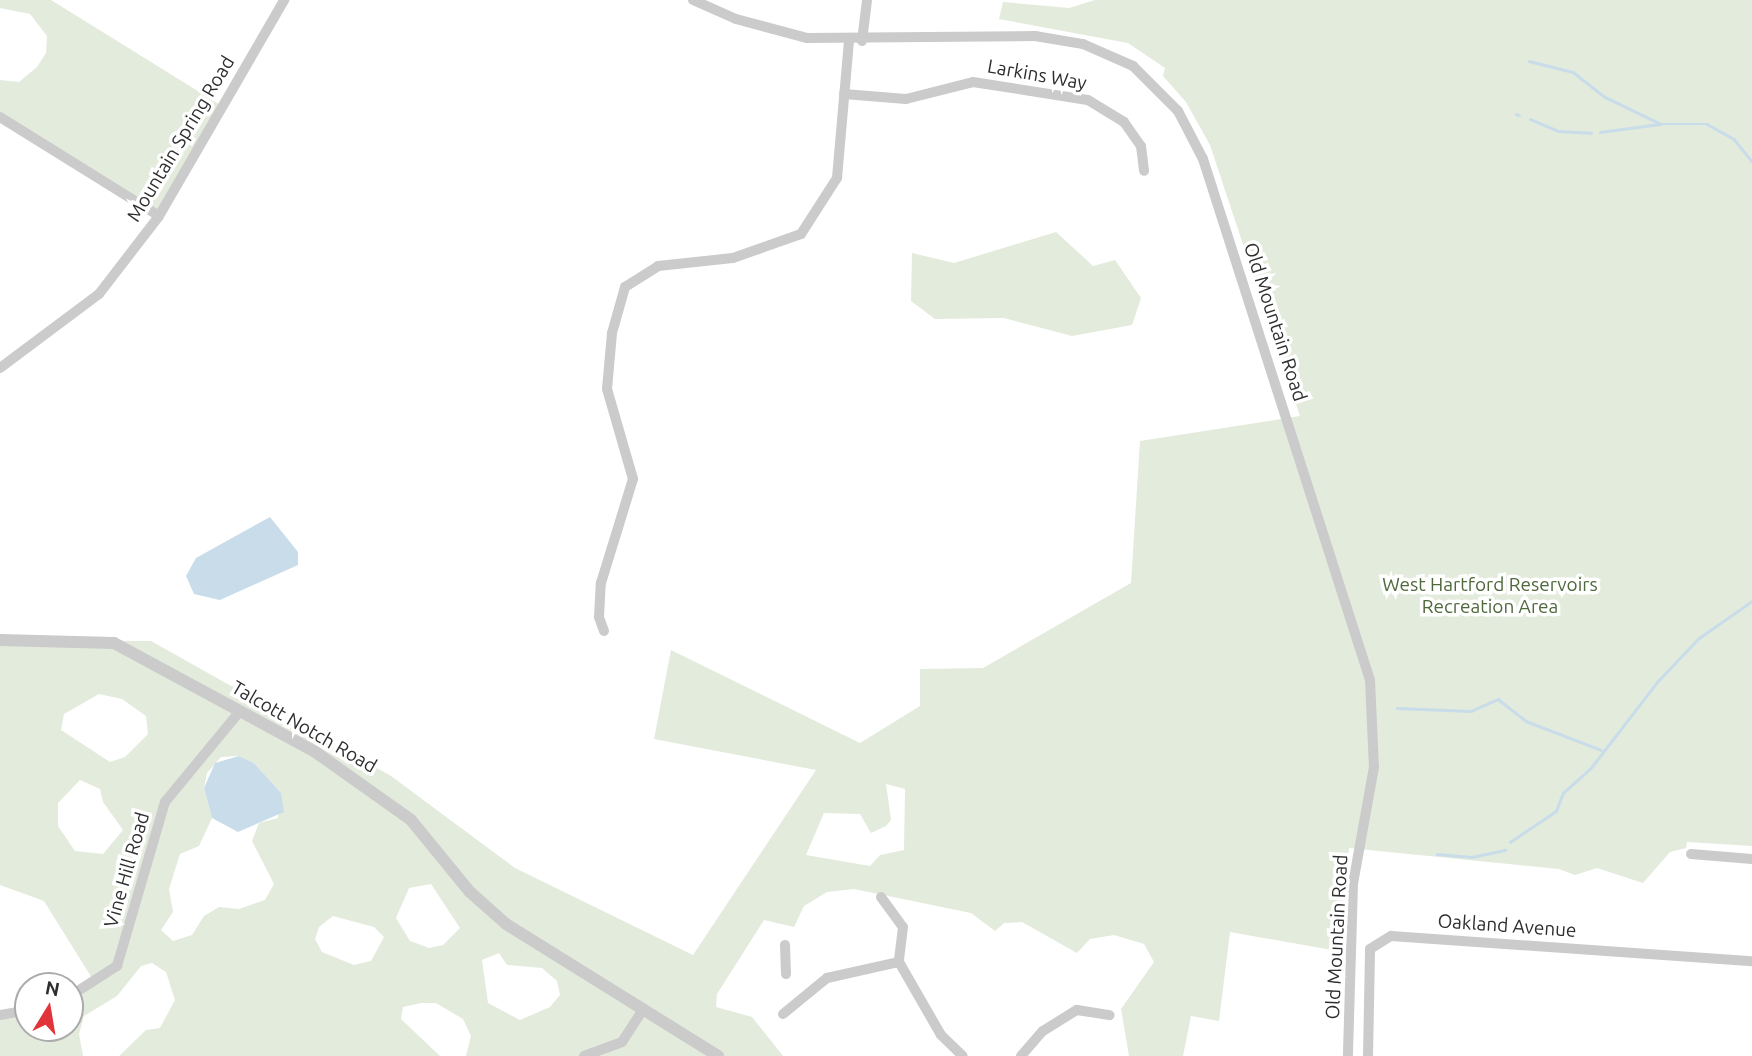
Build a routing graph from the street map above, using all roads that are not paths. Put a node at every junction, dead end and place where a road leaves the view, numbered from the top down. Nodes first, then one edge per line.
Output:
1 (285, 0) edge
2 (693, 0) edge
3 (867, 0) edge
4 (849, 41) junction
5 (862, 41) junction
6 (844, 94) junction
7 (0, 117) edge
8 (1144, 171) dead end
9 (159, 216) junction
10 (0, 368) edge
11 (604, 631) dead end
12 (0, 640) edge
13 (240, 711) junction
14 (1691, 854) dead end
15 (1752, 859) edge
16 (881, 897) dead end
17 (785, 944) dead end
18 (1752, 961) edge
19 (899, 962) junction
20 (786, 974) dead end
21 (84, 987) edge
22 (644, 1008) junction
23 (783, 1014) dead end
24 (1110, 1015) dead end
25 (584, 1056) edge
26 (718, 1056) edge
27 (963, 1056) edge
28 (1021, 1056) edge
29 (1348, 1056) edge
30 (1368, 1056) edge

1 - 9 street, Mountain Spring Road
2 - 4 street, Old Mountain Road
3 - 5 street
4 - 5 street, Old Mountain Road
4 - 6 street
5 - 29 street, Old Mountain Road
6 - 8 street, Larkins Way
6 - 11 street
7 - 9 street
9 - 10 street, Mountain Spring Road
12 - 13 street, Talcott Notch Road
13 - 21 street, Vine Hill Road
13 - 22 street, Talcott Notch Road
14 - 15 street
16 - 19 street
17 - 20 street
18 - 30 street, Oakland Avenue
19 - 23 street
19 - 27 street
22 - 25 street
22 - 26 street, Talcott Notch Road
24 - 28 street

